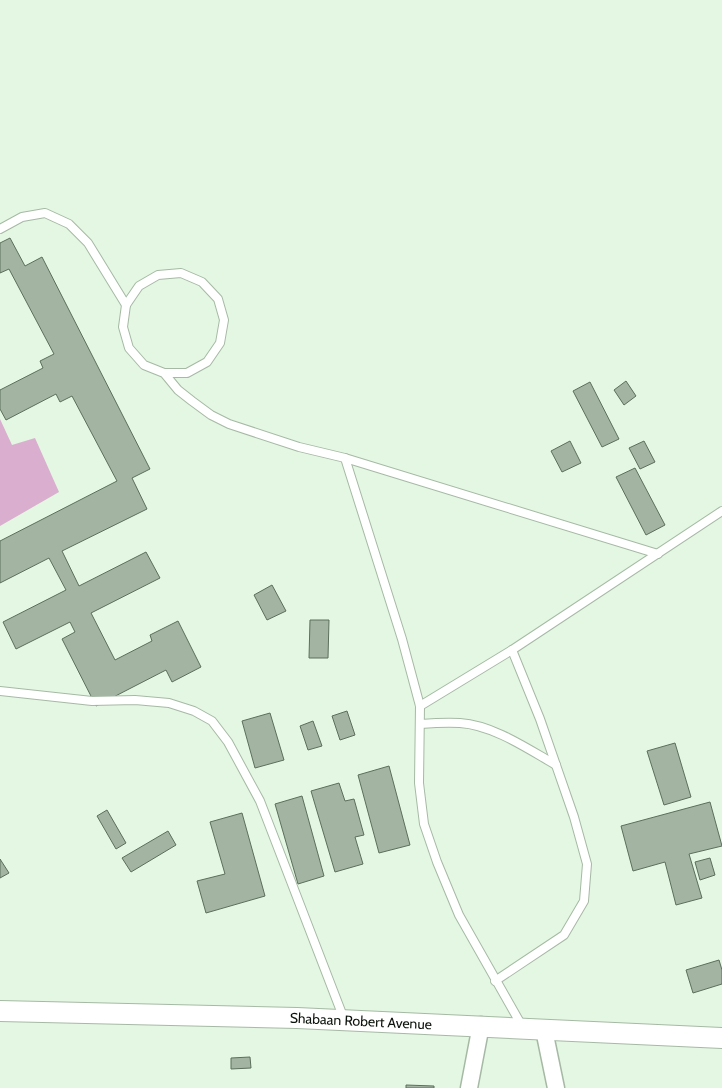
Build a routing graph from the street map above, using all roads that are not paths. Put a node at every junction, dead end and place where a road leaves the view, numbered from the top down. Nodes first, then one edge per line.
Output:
1 (0, 229) edge
2 (126, 305) junction
3 (164, 374) junction
4 (345, 458) junction
5 (722, 511) edge
6 (658, 554) junction
7 (512, 650) junction
8 (0, 691) edge
9 (420, 706) junction
10 (420, 724) junction
11 (556, 765) junction
12 (495, 981) junction
13 (0, 1011) edge
14 (344, 1019) junction
15 (481, 1026) junction
16 (523, 1028) junction
17 (544, 1030) junction
18 (722, 1038) edge
19 (469, 1088) edge
20 (556, 1088) edge

1 - 2 lane
2 - 3 lane
2 - 3 lane
3 - 4 lane
4 - 6 lane
4 - 9 lane
5 - 6 lane
6 - 7 lane
7 - 9 lane
7 - 11 lane
8 - 14 lane
9 - 10 lane
10 - 11 lane
10 - 12 lane
11 - 12 lane
12 - 16 lane
13 - 14 street, Shabaan Robert Avenue
14 - 15 street, Shabaan Robert Avenue
15 - 16 street, Shabaan Robert Avenue
15 - 19 street
16 - 17 street, Shabaan Robert Avenue
17 - 18 street, Shabaan Robert Avenue
17 - 20 street

